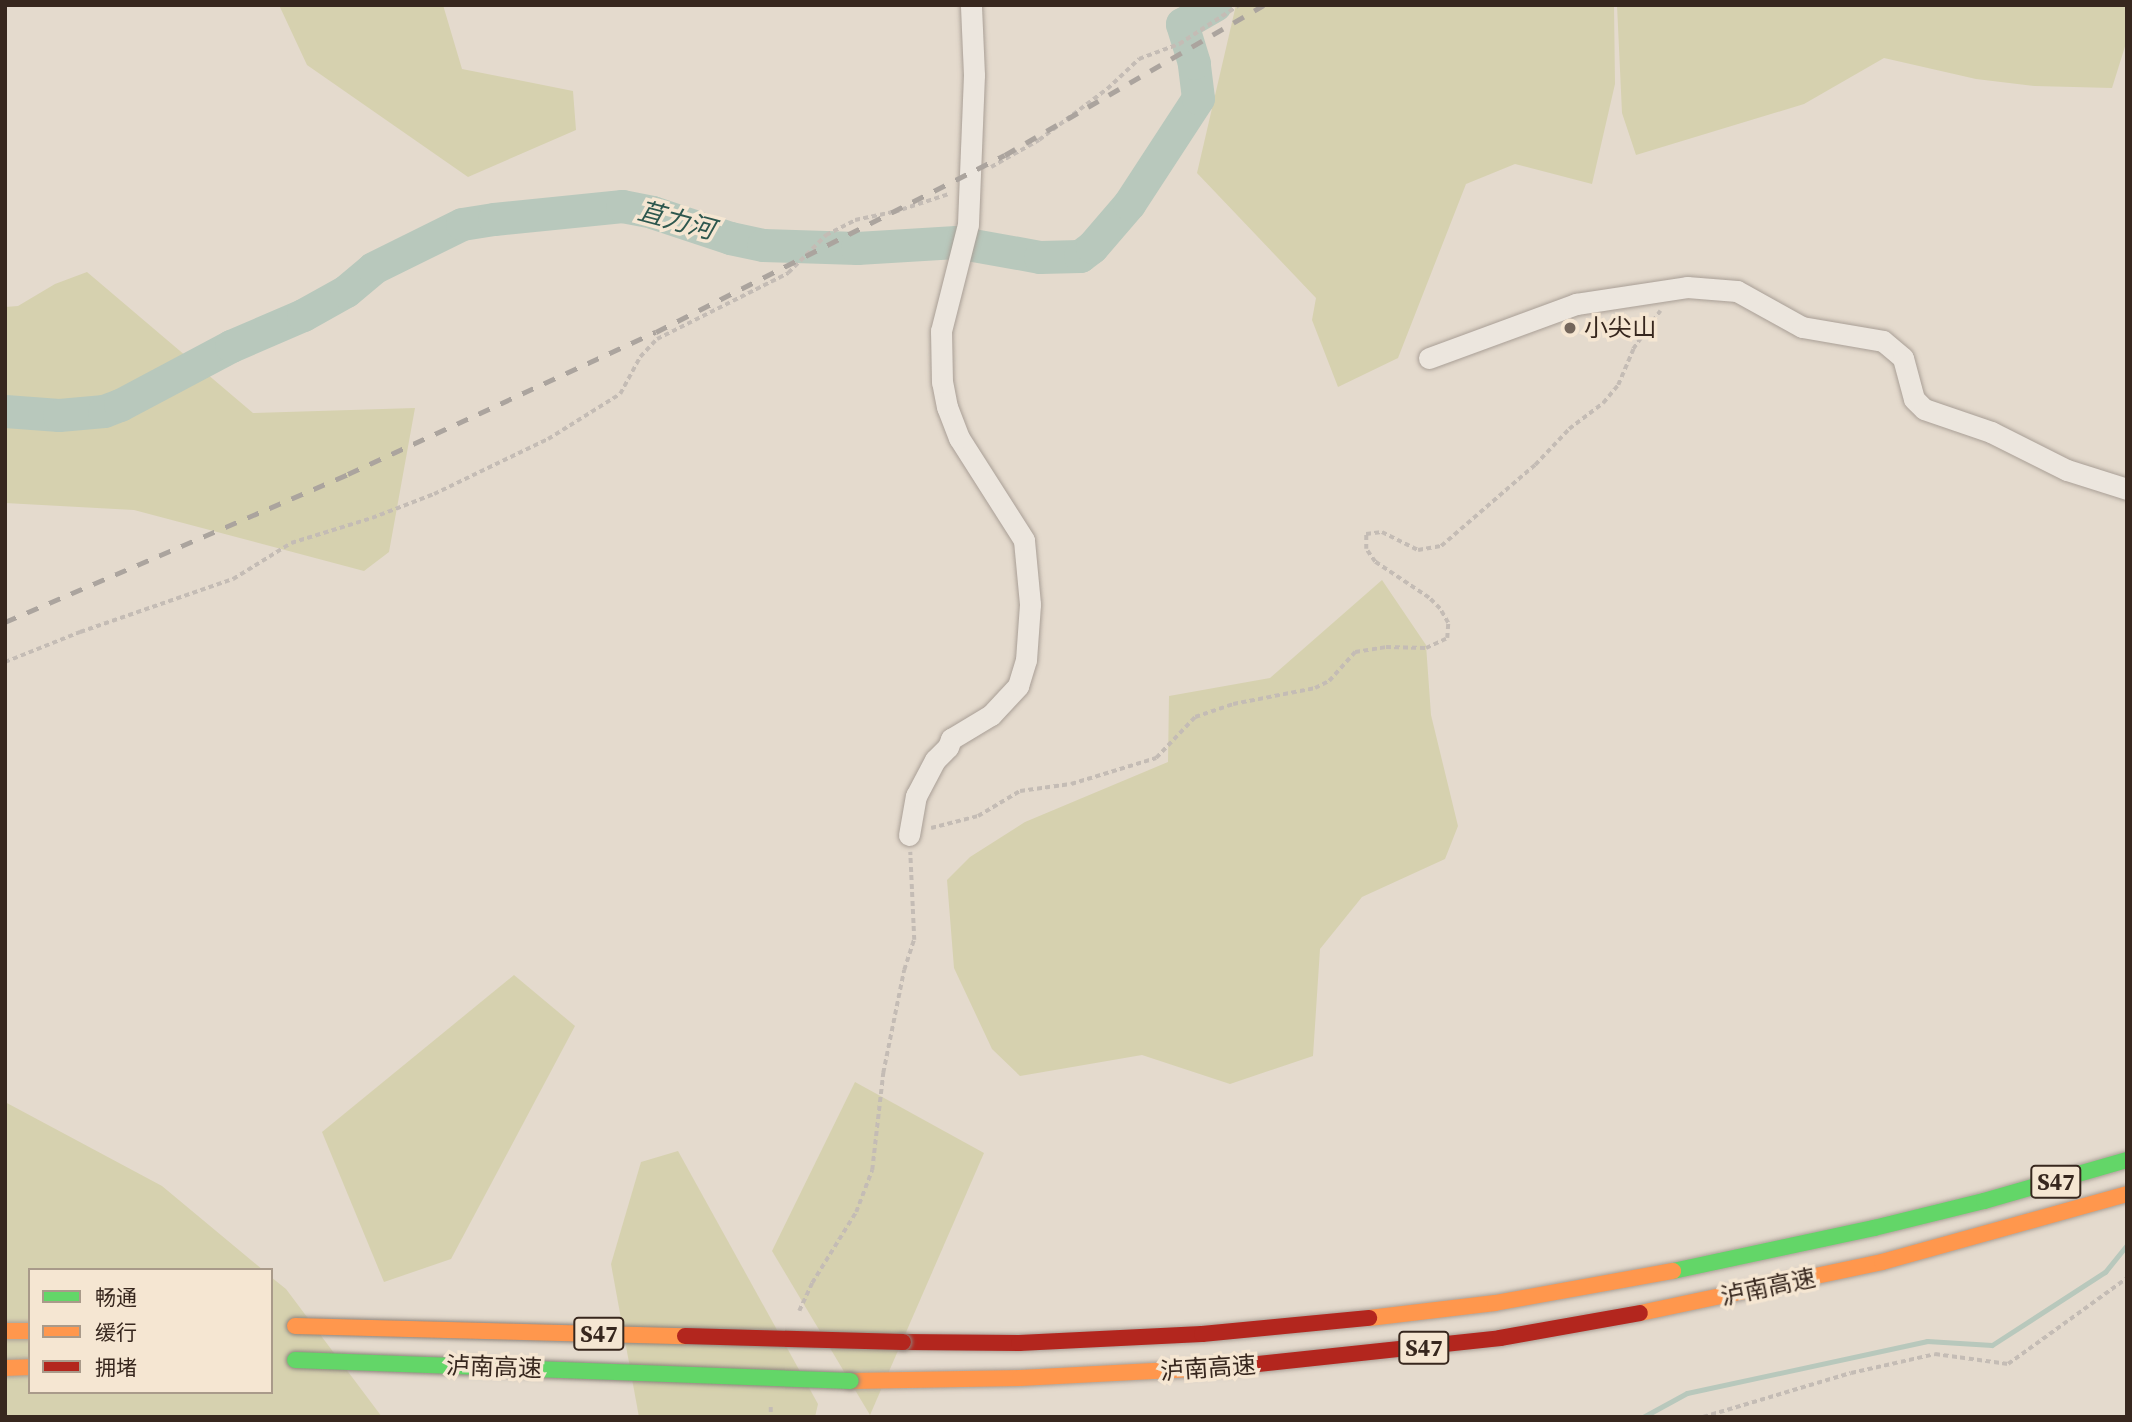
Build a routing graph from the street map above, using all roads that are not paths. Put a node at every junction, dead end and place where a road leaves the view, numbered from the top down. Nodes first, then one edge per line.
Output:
1 (971, 5) edge
2 (1429, 358) dead end
3 (2127, 489) edge
4 (909, 835) road end
5 (2127, 1160) edge
6 (2127, 1194) edge
7 (289, 1326) dead end
8 (5, 1331) edge
9 (28, 1331) edge
10 (289, 1360) dead end
11 (28, 1367) edge
12 (5, 1368) edge

1 - 4 street
2 - 3 street
5 - 7 highway, 泸南高速 / S47, bridge
6 - 10 highway, 泸南高速 / S47, bridge
8 - 9 highway
11 - 12 highway

